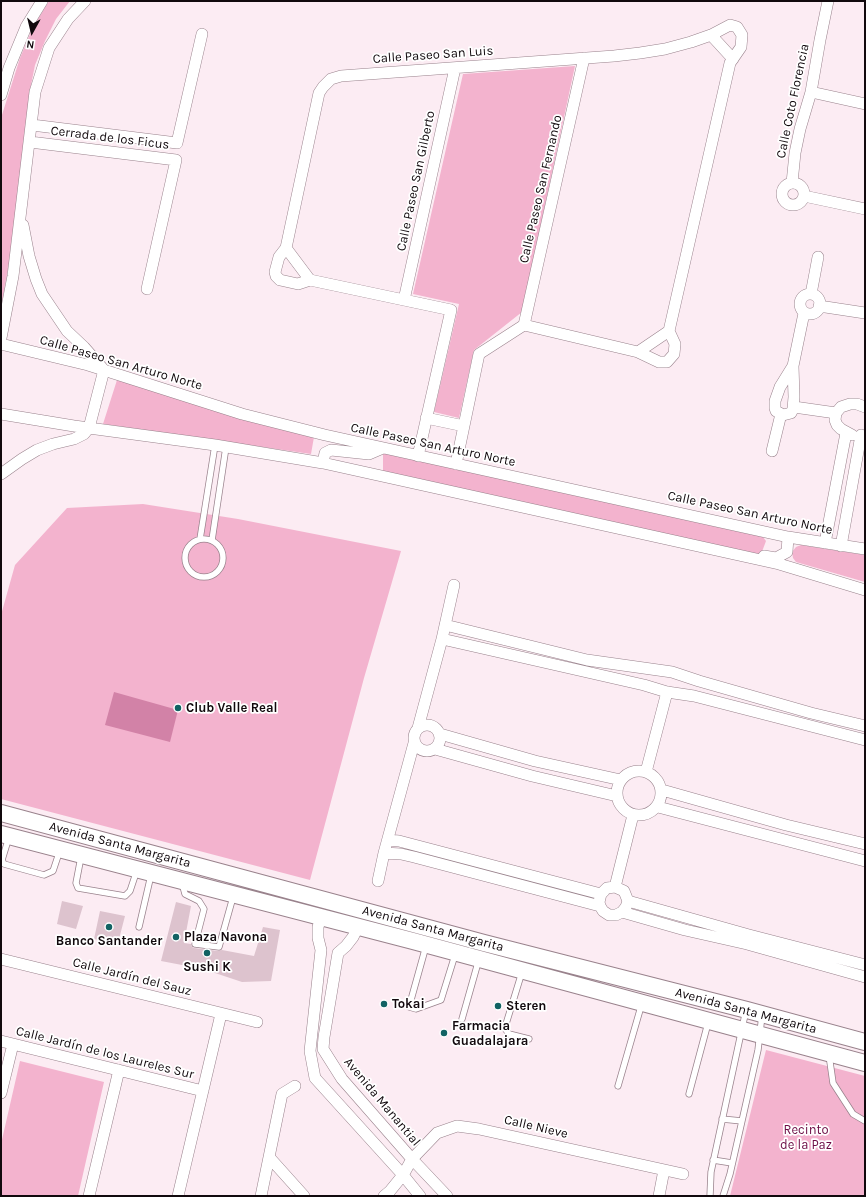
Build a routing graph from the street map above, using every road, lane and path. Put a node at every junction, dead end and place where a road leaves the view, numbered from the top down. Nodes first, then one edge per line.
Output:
1 (42, 1) edge
2 (85, 1) edge
3 (828, 1) edge
4 (202, 34) dead end
5 (711, 35) junction
6 (584, 58) junction
7 (733, 59) junction
8 (5, 67) edge
9 (456, 68) junction
10 (2, 88) edge
11 (811, 92) junction
12 (865, 104) edge
13 (32, 125) junction
14 (30, 142) junction
15 (792, 183) junction
16 (804, 196) junction
17 (865, 209) edge
18 (21, 215) junction
19 (286, 248) junction
20 (818, 257) dead end
21 (310, 280) junction
22 (147, 289) dead end
23 (811, 294) junction
24 (404, 300) junction
25 (820, 306) junction
26 (804, 313) junction
27 (865, 313) edge
28 (524, 325) junction
29 (669, 331) junction
30 (1, 338) edge
31 (1, 344) edge
32 (638, 352) junction
33 (793, 366) junction
34 (104, 370) junction
35 (794, 407) junction
36 (865, 407) edge
37 (836, 413) junction
38 (1, 414) edge
39 (781, 414) junction
40 (426, 418) junction
41 (464, 426) junction
42 (89, 428) junction
43 (846, 432) junction
44 (863, 435) edge
45 (220, 446) junction
46 (383, 448) junction
47 (772, 451) dead end
48 (418, 456) junction
49 (323, 463) junction
50 (456, 464) junction
51 (1, 474) edge
52 (788, 537) junction
53 (200, 539) junction
54 (212, 540) junction
55 (825, 543) junction
56 (841, 546) junction
57 (865, 549) edge
58 (731, 554) junction
59 (454, 585) dead end
60 (865, 590) edge
61 (445, 625) junction
62 (442, 638) junction
63 (568, 655) junction
64 (564, 666) junction
65 (655, 670) junction
66 (687, 677) junction
67 (651, 687) junction
68 (667, 692) junction
69 (682, 694) junction
70 (811, 713) junction
71 (808, 725) junction
72 (865, 726) edge
73 (418, 728) junction
74 (440, 734) junction
75 (865, 740) edge
76 (414, 743) junction
77 (435, 749) junction
78 (536, 761) junction
79 (646, 772) junction
80 (532, 776) junction
81 (621, 780) junction
82 (662, 790) junction
83 (617, 796) junction
84 (1, 803) edge
85 (658, 807) junction
86 (1, 813) edge
87 (634, 815) junction
88 (44, 825) junction
89 (786, 825) junction
90 (62, 830) junction
91 (5, 835) edge
92 (782, 839) junction
93 (388, 840) junction
94 (865, 844) edge
95 (60, 850) junction
96 (384, 853) junction
97 (82, 855) junction
98 (865, 861) edge
99 (506, 869) junction
100 (144, 872) junction
101 (378, 880) dead end
102 (181, 881) junction
103 (504, 881) junction
104 (615, 886) junction
105 (234, 894) junction
106 (601, 894) junction
107 (628, 901) junction
108 (600, 906) junction
109 (622, 912) junction
110 (321, 917) junction
111 (389, 917) junction
112 (358, 927) junction
113 (139, 928) dead end
114 (748, 940) junction
115 (420, 943) junction
116 (484, 943) junction
117 (456, 953) junction
118 (1, 959) edge
119 (479, 959) junction
120 (865, 965) edge
121 (522, 971) junction
122 (865, 977) edge
123 (642, 1003) junction
124 (754, 1012) junction
125 (221, 1014) junction
126 (462, 1019) dead end
127 (708, 1021) junction
128 (257, 1022) dead end
129 (312, 1028) junction
130 (325, 1029) junction
131 (742, 1030) junction
132 (759, 1034) junction
133 (529, 1039) dead end
134 (1, 1041) edge
135 (865, 1042) edge
136 (13, 1044) junction
137 (828, 1053) junction
138 (865, 1063) edge
139 (119, 1070) junction
140 (295, 1086) dead end
141 (618, 1086) dead end
142 (203, 1091) junction
143 (1, 1093) edge
144 (689, 1094) dead end
145 (722, 1119) junction
146 (742, 1121) junction
147 (865, 1121) edge
148 (269, 1157) junction
149 (412, 1159) junction
150 (713, 1160) junction
151 (732, 1163) junction
152 (664, 1170) junction
153 (683, 1174) dead end
154 (403, 1175) junction
155 (89, 1196) edge
156 (178, 1196) edge
157 (261, 1196) edge
158 (304, 1196) edge
159 (384, 1196) edge
160 (420, 1196) edge
161 (447, 1196) edge
162 (659, 1196) edge
163 (710, 1196) edge
164 (723, 1196) edge

1 - 8 street
2 - 13 street
3 - 11 street, Calle Coto Florencia
4 - 13 street
5 - 6 street, Calle Paseo San Luis
5 - 7 street
5 - 7 street, Calle Paseo San Luis
6 - 9 street, Calle Paseo San Luis
6 - 28 street, Calle Paseo San Fernando
7 - 29 street, Calle Paseo San Luis
8 - 10 street
9 - 19 street, Calle Paseo San Luis
9 - 24 street, Calle Paseo San Gilberto
11 - 12 street
11 - 15 street, Calle Coto Florencia
13 - 14 street
14 - 18 street
14 - 22 street, Cerrada de los Ficus
15 - 16 street
15 - 16 street
16 - 17 street
18 - 30 street
18 - 34 street
19 - 21 street
19 - 21 street, Calle Paseo San Luis
20 - 23 street
21 - 24 street, Calle Paseo San Luis
23 - 25 street
23 - 26 street
24 - 40 street, Calle Paseo San Luis
25 - 26 street
25 - 27 street
26 - 33 street
28 - 32 street, Calle Paseo San Luis
28 - 41 street
29 - 32 street
29 - 32 street, Calle Paseo San Luis
31 - 34 street, Calle Paseo San Arturo Norte
33 - 35 street
33 - 39 street
34 - 42 street
34 - 46 street, Calle Paseo San Arturo Norte
35 - 37 street
35 - 39 street
36 - 37 street
37 - 43 street
38 - 42 street
39 - 47 street
40 - 41 street
40 - 48 street, Calle Paseo San Luis
41 - 50 street
42 - 45 street
42 - 51 street
43 - 44 street
43 - 55 street
44 - 56 street
45 - 49 street
45 - 53 lane
45 - 54 lane
46 - 48 street, Calle Paseo San Arturo Norte
46 - 49 street
48 - 50 street, Calle Paseo San Arturo Norte
49 - 58 street
50 - 52 street, Calle Paseo San Arturo Norte
52 - 55 street, Calle Paseo San Arturo Norte
52 - 58 street
53 - 54 lane
53 - 54 lane
55 - 56 street, Calle Paseo San Arturo Norte
56 - 57 street, Calle Paseo San Arturo Norte
58 - 60 street
59 - 61 street
61 - 62 street
61 - 63 street
62 - 64 street
62 - 73 street
63 - 64 street
63 - 65 street
64 - 67 street
65 - 66 street
65 - 67 street
66 - 69 street
66 - 70 street
67 - 68 street
68 - 69 street
68 - 79 street
69 - 71 street
70 - 71 street
70 - 72 street
71 - 75 street
73 - 74 street
73 - 76 street
74 - 77 street
74 - 78 street
76 - 77 street
76 - 93 street
77 - 80 street
78 - 80 street
78 - 81 street
79 - 81 street
79 - 82 street
80 - 83 street
81 - 83 street
82 - 85 street
82 - 89 street
83 - 87 street
84 - 88 main road
85 - 87 street
85 - 92 street
86 - 88 main road, Avenida Santa Margarita
87 - 104 street
88 - 90 main road, Avenida Santa Margarita
89 - 92 street
89 - 94 street
90 - 91 main road
90 - 111 main road, Avenida Santa Margarita
91 - 95 main road, Avenida Santa Margarita
91 - 95 lane
92 - 98 street
93 - 96 street
93 - 99 street
95 - 97 main road, Avenida Santa Margarita
96 - 101 street
96 - 103 street
97 - 100 main road, Avenida Santa Margarita
97 - 100 lane
99 - 103 street
99 - 106 street
100 - 102 main road, Avenida Santa Margarita
100 - 113 lane
102 - 105 main road, Avenida Santa Margarita
102 - 105 lane
103 - 108 street
104 - 106 street
104 - 107 street
105 - 110 main road, Avenida Santa Margarita
106 - 108 street
107 - 109 street
107 - 114 street
108 - 109 street
109 - 114 street
110 - 111 main road
110 - 112 main road, Avenida Santa Margarita
110 - 129 street
111 - 116 main road, Avenida Santa Margarita
112 - 115 main road, Avenida Santa Margarita
112 - 130 street, Avenida Manantial
114 - 120 street
114 - 122 street
115 - 116 main road
115 - 117 main road, Avenida Santa Margarita
115 - 117 lane
116 - 124 main road, Avenida Santa Margarita
117 - 119 main road, Avenida Santa Margarita
118 - 125 street, Calle Jardín del Sauz
119 - 121 main road, Avenida Santa Margarita
119 - 126 lane
121 - 123 main road, Avenida Santa Margarita
121 - 133 lane
123 - 127 main road, Avenida Santa Margarita
123 - 141 lane
124 - 131 lane
124 - 132 lane
124 - 135 main road, Avenida Santa Margarita
125 - 128 street, Calle Jardín del Sauz
125 - 142 street
127 - 131 main road, Avenida Santa Margarita
127 - 144 lane
129 - 130 street
129 - 154 street
130 - 149 street, Avenida Manantial
131 - 132 main road, Avenida Santa Margarita
131 - 145 lane
132 - 137 main road, Avenida Santa Margarita
132 - 146 lane
134 - 136 street, Calle Jardín de los Laureles Sur
136 - 139 street, Calle Jardín de los Laureles Sur
136 - 143 street
137 - 138 main road, Avenida Santa Margarita
137 - 147 lane
139 - 142 street, Calle Jardín de los Laureles Sur
139 - 155 street
140 - 148 street
142 - 156 street
145 - 146 lane
145 - 150 lane
146 - 151 lane
148 - 157 street
148 - 158 street
149 - 152 street, Calle Nieve
149 - 154 street, Calle Nieve
149 - 161 street, Avenida Manantial
150 - 151 lane
150 - 163 lane
151 - 164 lane
152 - 153 street, Calle Nieve
152 - 162 street
154 - 159 street, Calle Nieve
154 - 160 street

